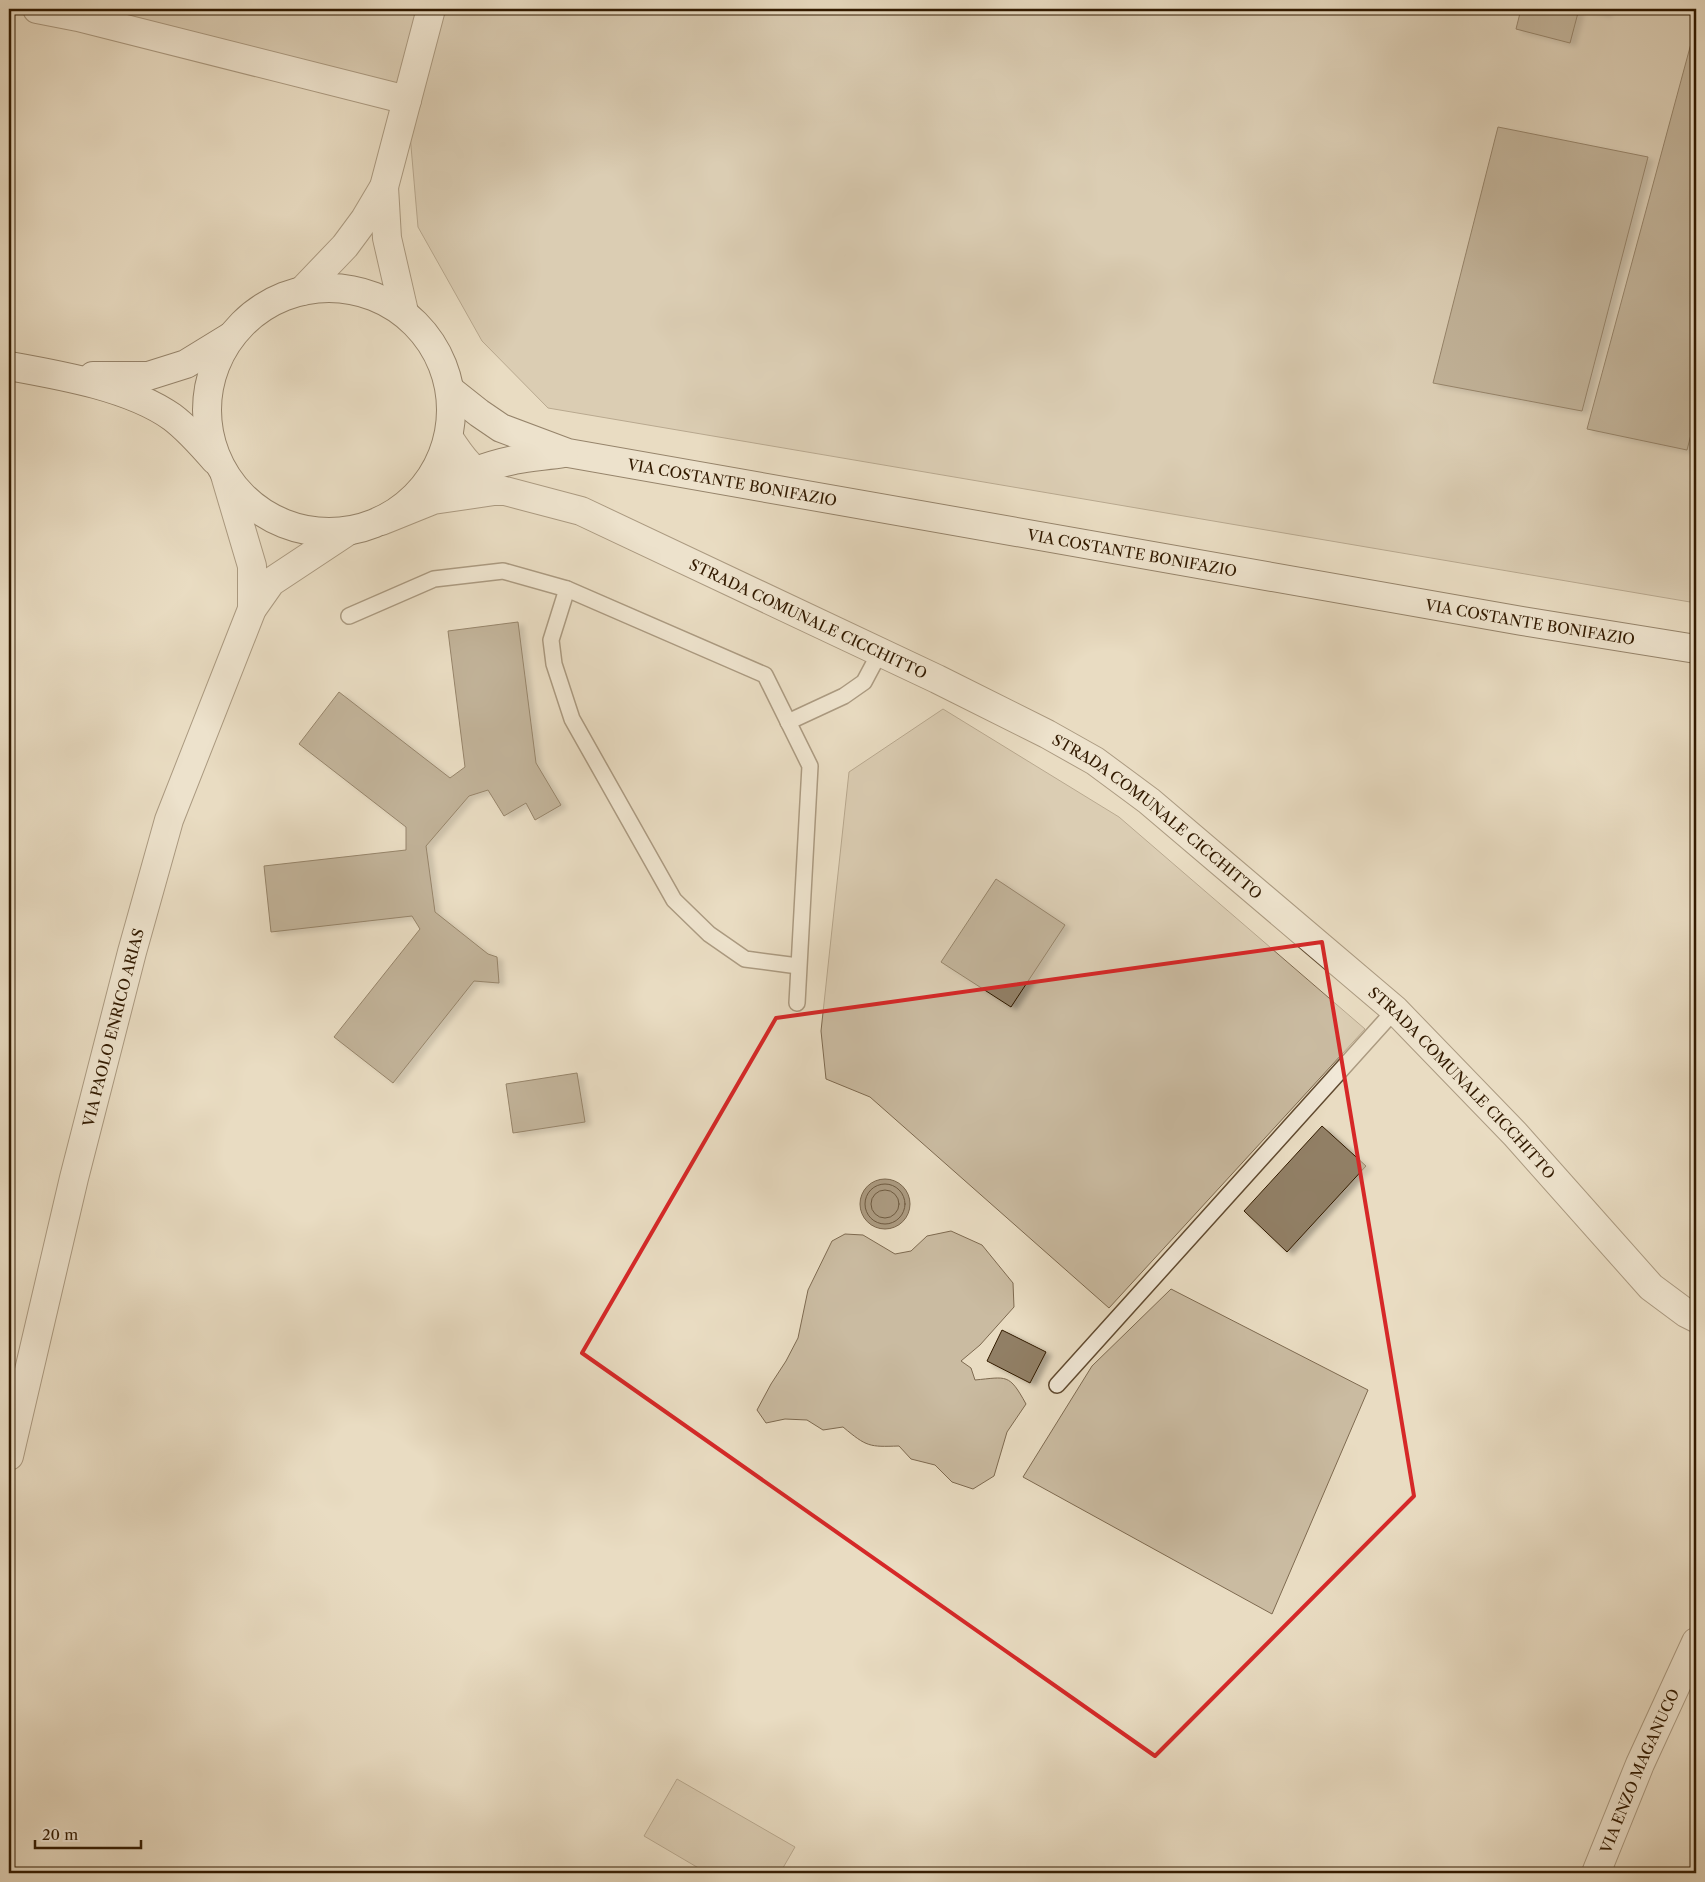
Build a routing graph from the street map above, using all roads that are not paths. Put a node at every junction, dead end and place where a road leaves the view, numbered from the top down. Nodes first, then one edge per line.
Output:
1 (37, 9) edge
2 (431, 9) edge
3 (407, 100) junction
4 (384, 188) junction
5 (302, 291) junction
6 (404, 312) junction
7 (232, 336) junction
8 (9, 366) edge
9 (69, 376) junction
10 (450, 390) junction
11 (450, 438) junction
12 (568, 453) junction
13 (222, 469) junction
14 (474, 471) junction
15 (501, 490) junction
16 (410, 502) junction
17 (381, 521) junction
18 (348, 531) junction
19 (568, 589) junction
20 (252, 609) junction
21 (348, 616) dead end
22 (1696, 649) edge
23 (880, 652) junction
24 (788, 722) junction
25 (798, 966) junction
26 (797, 1003) dead end
27 (1395, 1010) junction
28 (1696, 1318) edge
29 (1057, 1385) dead end
30 (9, 1456) edge
31 (1696, 1642) edge
32 (1596, 1873) edge

1 - 3 street
2 - 3 street
3 - 4 street
4 - 5 street
4 - 6 street
5 - 6 street
5 - 7 street
6 - 10 street
7 - 9 street
7 - 13 street
8 - 9 street
9 - 13 street
10 - 11 street
10 - 12 street
11 - 14 street
11 - 16 street
12 - 14 street
12 - 22 street, VIA COSTANTE BONIFAZIO
13 - 18 street
13 - 20 street
14 - 15 street
14 - 16 street
15 - 17 street
15 - 23 street, STRADA COMUNALE CICCHITTO
16 - 17 street
17 - 18 street
18 - 20 street
19 - 21 lane
19 - 24 lane
19 - 25 lane
20 - 30 street, VIA PAOLO ENRICO ARIAS
23 - 24 lane
23 - 27 street, STRADA COMUNALE CICCHITTO
24 - 25 lane
25 - 26 lane
27 - 28 street, STRADA COMUNALE CICCHITTO
27 - 29 lane
31 - 32 street, VIA ENZO MAGANUCO

